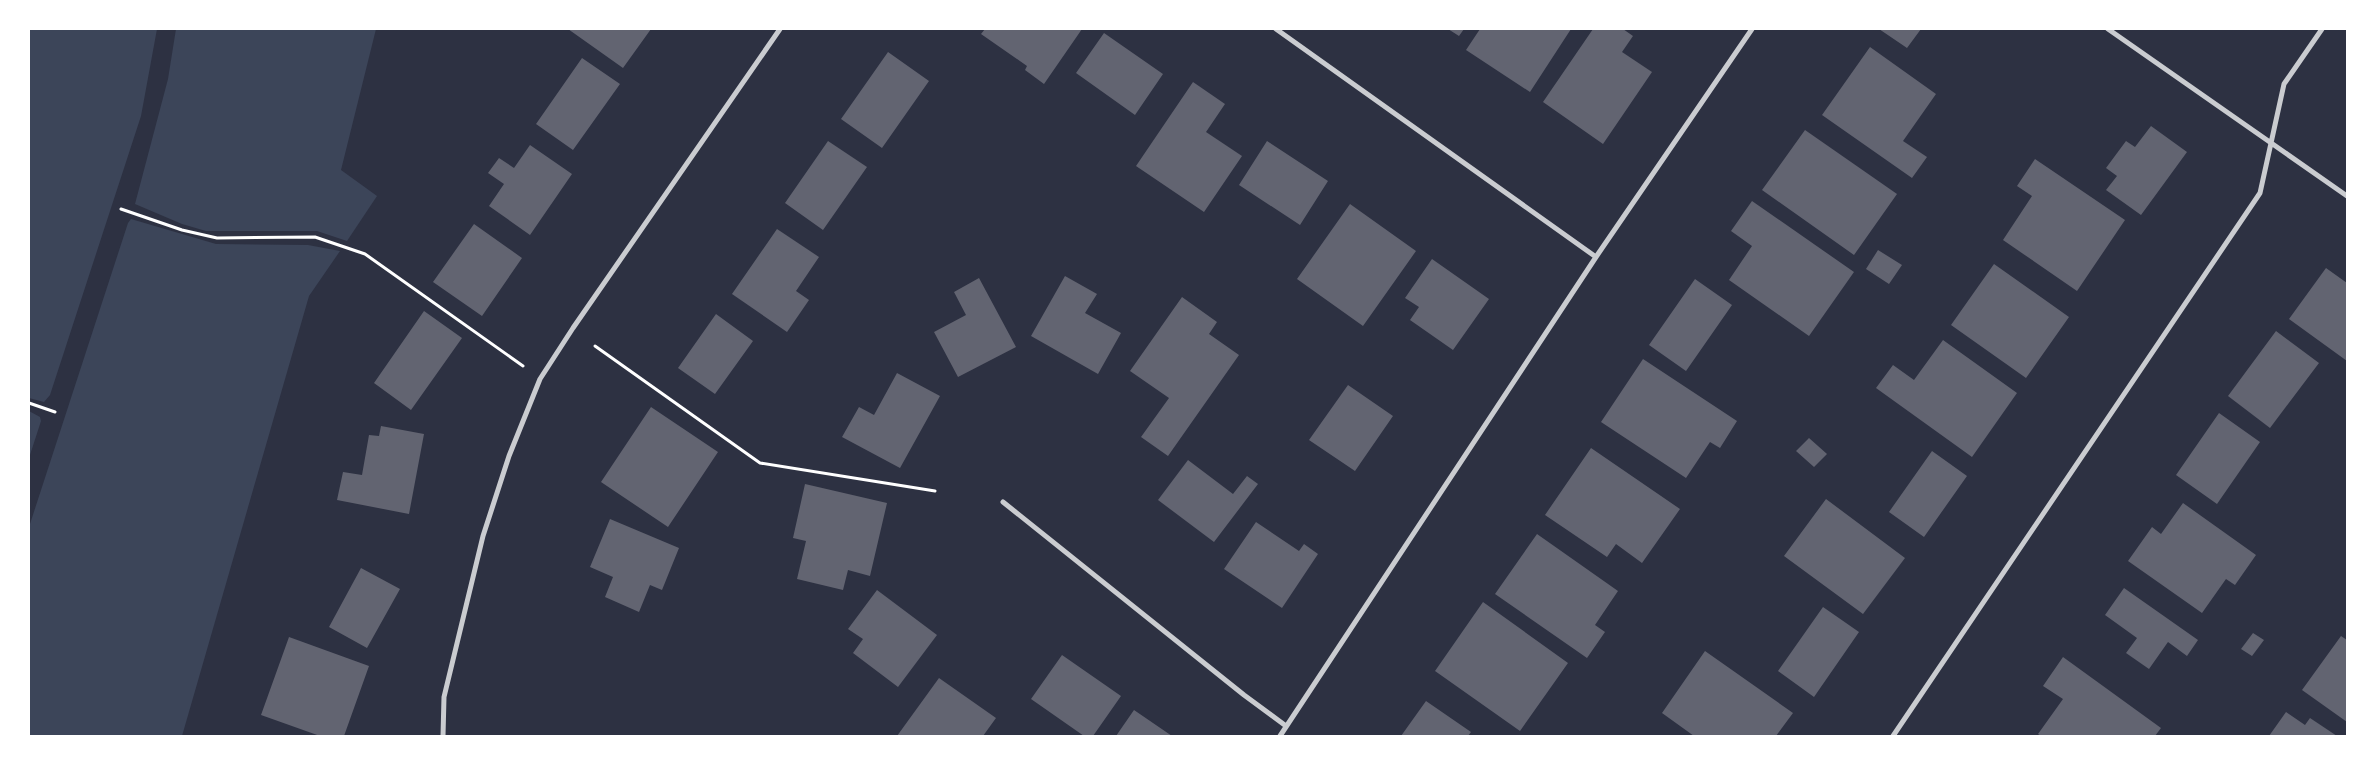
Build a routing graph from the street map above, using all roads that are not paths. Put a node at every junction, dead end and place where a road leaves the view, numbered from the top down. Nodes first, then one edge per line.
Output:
1 (780, 29) edge
2 (1276, 29) edge
3 (1752, 29) edge
4 (2108, 29) edge
5 (2322, 29) edge
6 (2271, 142) junction
7 (2347, 196) edge
8 (1596, 257) junction
9 (1003, 502) dead end
10 (1286, 726) junction
11 (442, 736) edge
12 (1280, 736) edge
13 (1893, 736) edge

1 - 11 street
2 - 8 street
3 - 8 street
4 - 6 street
5 - 6 street
6 - 7 street
6 - 13 street
8 - 10 street
9 - 10 street
10 - 12 street

